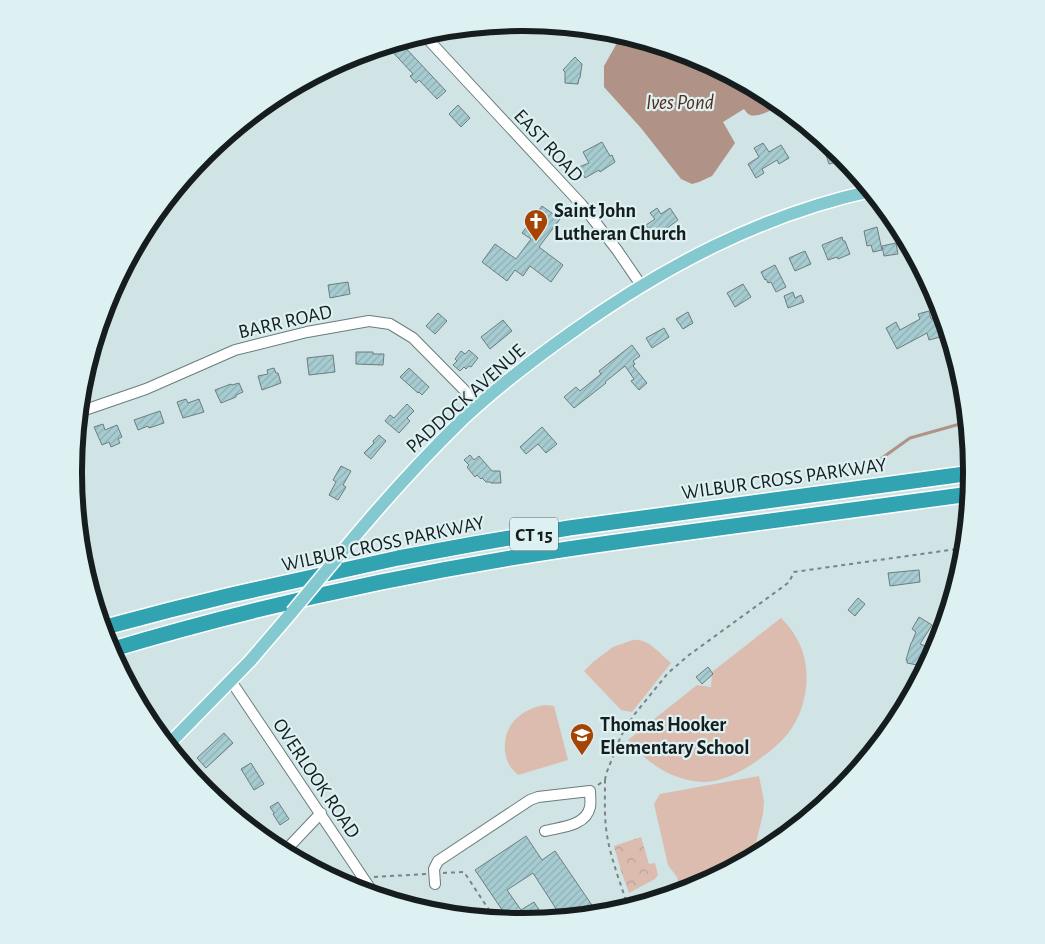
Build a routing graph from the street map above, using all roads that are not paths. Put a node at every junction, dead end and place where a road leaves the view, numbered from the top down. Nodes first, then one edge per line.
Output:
1 (431, 41) edge
2 (863, 193) edge
3 (641, 285) junction
4 (479, 405) junction
5 (87, 409) edge
6 (963, 474) edge
7 (962, 495) edge
8 (109, 626) edge
9 (118, 648) edge
10 (231, 680) junction
11 (173, 740) edge
12 (321, 813) junction
13 (545, 831) dead end
14 (290, 846) edge
15 (367, 884) edge
16 (435, 884) dead end

1 - 3 street, EAST ROAD
2 - 3 main road, PADDOCK AVENUE
3 - 4 main road, PADDOCK AVENUE
4 - 5 street, BARR ROAD
4 - 10 main road, PADDOCK AVENUE, bridge
6 - 8 highway, WILBUR CROSS PARKWAY / CT 15
7 - 9 highway, WILBUR CROSS PARKWAY / CT 15
10 - 11 main road, PADDOCK AVENUE
10 - 12 street, OVERLOOK ROAD
12 - 14 street
12 - 15 street, OVERLOOK ROAD
13 - 16 street

